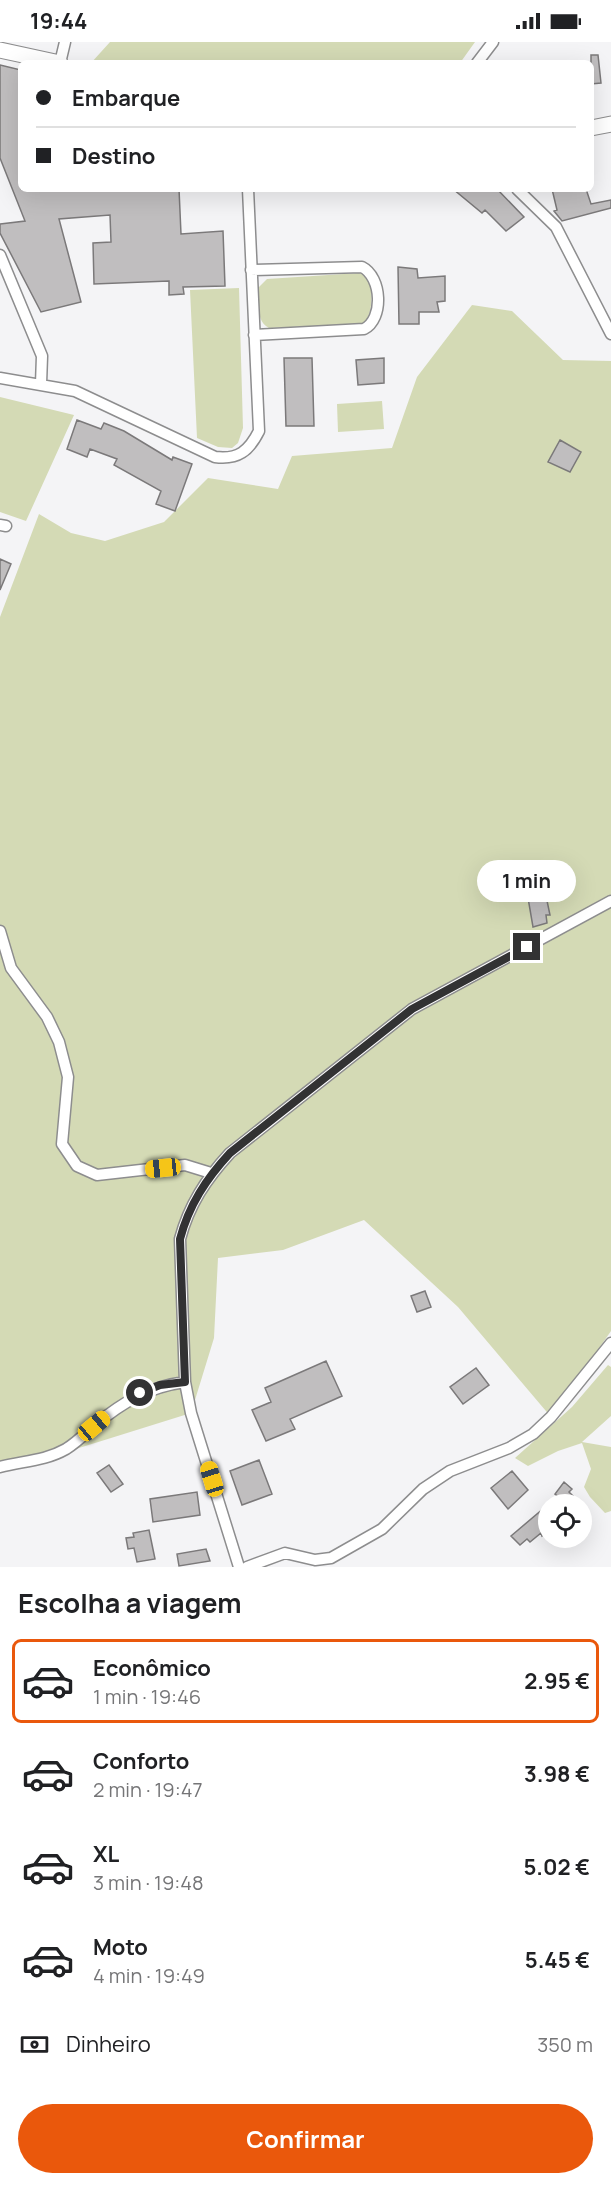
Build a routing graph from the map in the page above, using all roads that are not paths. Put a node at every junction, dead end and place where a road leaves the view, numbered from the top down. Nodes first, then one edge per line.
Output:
1 (65, 42) edge
2 (493, 42) edge
3 (0, 50) edge
4 (46, 60) edge
5 (61, 60) edge
6 (479, 60) edge
7 (611, 124) edge
8 (594, 127) edge
9 (248, 192) edge
10 (521, 192) edge
11 (527, 192) edge
12 (534, 203) junction
13 (0, 255) edge
14 (251, 270) junction
15 (610, 329) edge
16 (254, 335) junction
17 (0, 378) edge
18 (41, 384) junction
19 (611, 901) edge
20 (0, 931) edge
21 (211, 1173) junction
22 (611, 1343) edge
23 (185, 1382) junction
24 (0, 1467) edge
25 (240, 1567) edge
26 (247, 1567) edge

1 - 5 street
2 - 6 street
3 - 4 street
7 - 8 street
9 - 14 street
10 - 12 street
11 - 12 street
12 - 15 street
13 - 18 street
14 - 16 street
14 - 16 street
16 - 18 street
17 - 18 street
19 - 21 street
20 - 21 street
21 - 23 street
22 - 26 street
23 - 24 street
23 - 25 street

